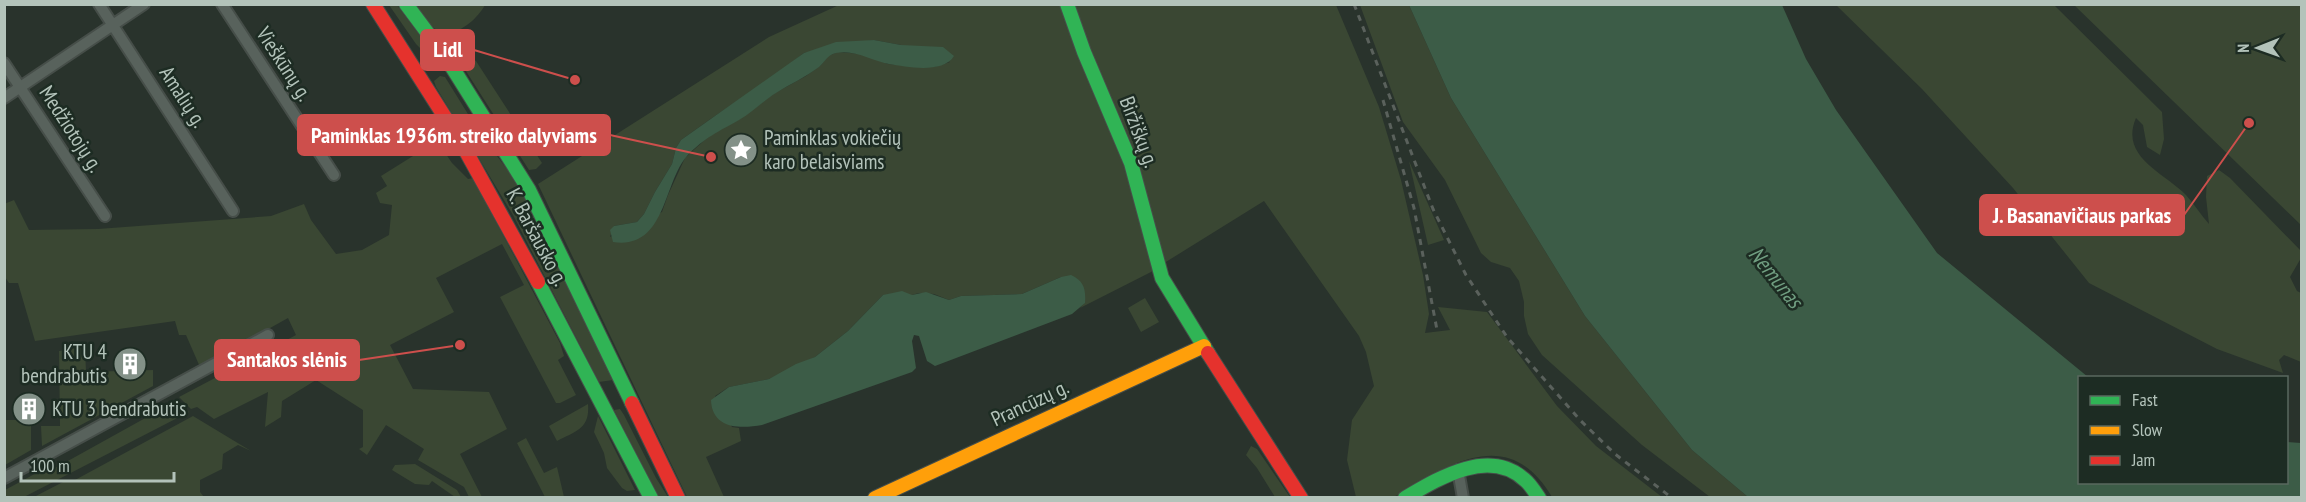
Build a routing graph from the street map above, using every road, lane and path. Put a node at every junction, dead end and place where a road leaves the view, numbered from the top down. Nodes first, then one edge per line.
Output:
1 (99, 4) edge
2 (144, 4) edge
3 (222, 4) edge
4 (373, 4) edge
5 (406, 4) edge
6 (1067, 4) edge
7 (113, 24) junction
8 (4, 63) edge
9 (20, 87) junction
10 (4, 98) edge
11 (334, 175) dead end
12 (233, 211) dead end
13 (105, 216) dead end
14 (267, 335) dead end
15 (1204, 346) junction
16 (609, 387) junction
17 (1458, 471) junction
18 (4, 478) edge
19 (651, 498) edge
20 (678, 498) edge
21 (875, 498) edge
22 (1301, 498) edge
23 (1405, 498) edge
24 (1463, 498) edge
25 (1539, 498) edge

1 - 7 street, Amalių g.
2 - 7 street
3 - 11 street, Vieškūnų g.
4 - 16 main road, K. Baršausko g.
5 - 16 main road, K. Baršausko g.
6 - 15 main road, Biržiškų g.
7 - 9 street
7 - 12 street, Amalių g.
8 - 9 street, Medžiotojų g.
9 - 10 street
9 - 13 street, Medžiotojų g.
14 - 18 street
15 - 21 main road, Prancūzų g.
15 - 22 main road
16 - 19 main road, K. Baršausko g.
16 - 20 main road, K. Baršausko g.
17 - 23 main road
17 - 24 street
17 - 25 main road

